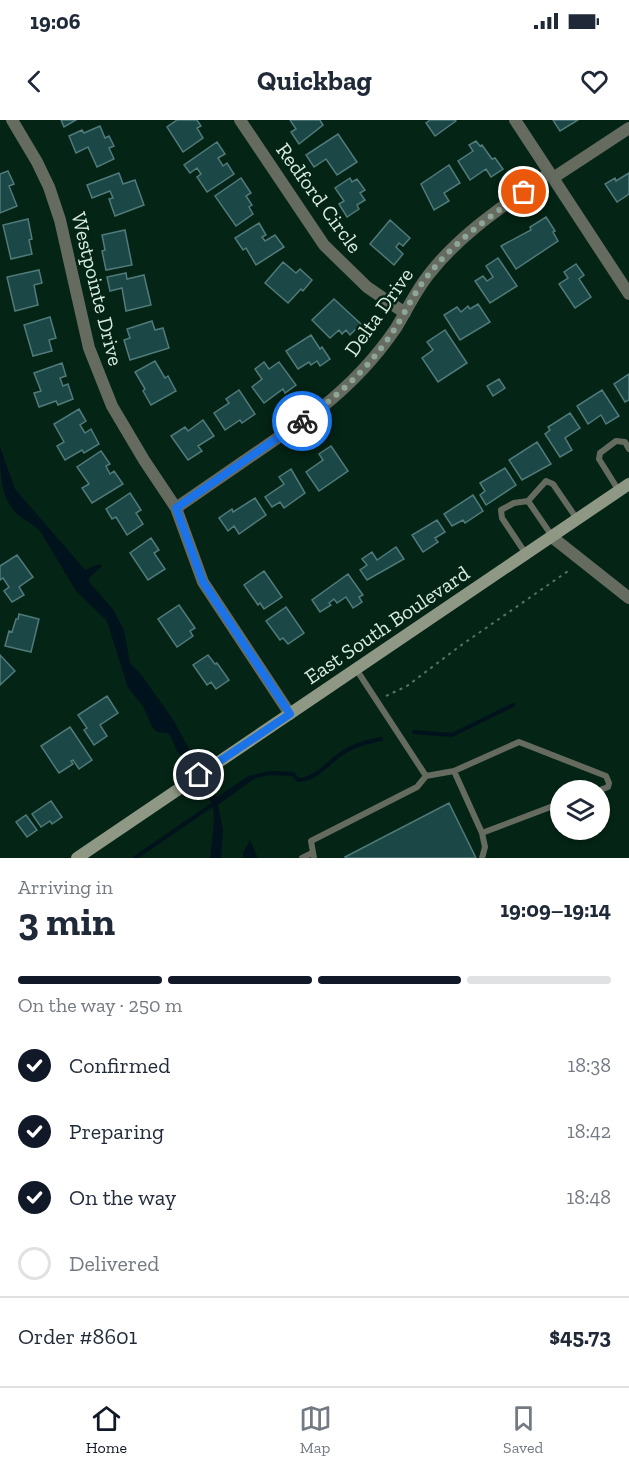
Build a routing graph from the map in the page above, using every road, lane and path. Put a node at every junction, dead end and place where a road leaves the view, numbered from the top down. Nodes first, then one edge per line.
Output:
1 (12, 120) edge
2 (240, 120) edge
3 (515, 120) edge
4 (629, 128) edge
5 (551, 175) junction
6 (629, 294) edge
7 (405, 313) junction
8 (629, 449) edge
9 (624, 488) edge
10 (528, 501) junction
11 (176, 508) junction
12 (578, 519) junction
13 (552, 537) junction
14 (526, 554) junction
15 (582, 561) junction
16 (629, 598) edge
17 (356, 669) junction
18 (378, 701) junction
19 (290, 714) junction
20 (454, 771) junction
21 (426, 776) junction
22 (608, 780) edge
23 (550, 808) edge
24 (482, 833) junction
25 (313, 856) edge
26 (77, 858) edge
27 (302, 858) edge
28 (482, 858) edge

1 - 11 street, Westpointe Drive
2 - 7 street, Redford Circle
3 - 5 street
4 - 5 street, Delta Drive
5 - 6 street
5 - 7 street, Delta Drive
7 - 11 street, Delta Drive
8 - 9 lane
9 - 12 street, East South Boulevard
10 - 12 lane
10 - 13 lane
10 - 14 lane
11 - 19 street, Westpointe Drive
12 - 13 street, East South Boulevard
13 - 14 street, East South Boulevard
13 - 15 street
14 - 17 street, East South Boulevard
15 - 16 street
15 - 18 path
17 - 18 lane
17 - 19 street, East South Boulevard
18 - 21 lane
19 - 26 street, East South Boulevard
20 - 21 lane
20 - 22 lane
20 - 24 lane
21 - 25 lane
23 - 24 lane
24 - 28 lane
25 - 27 lane

